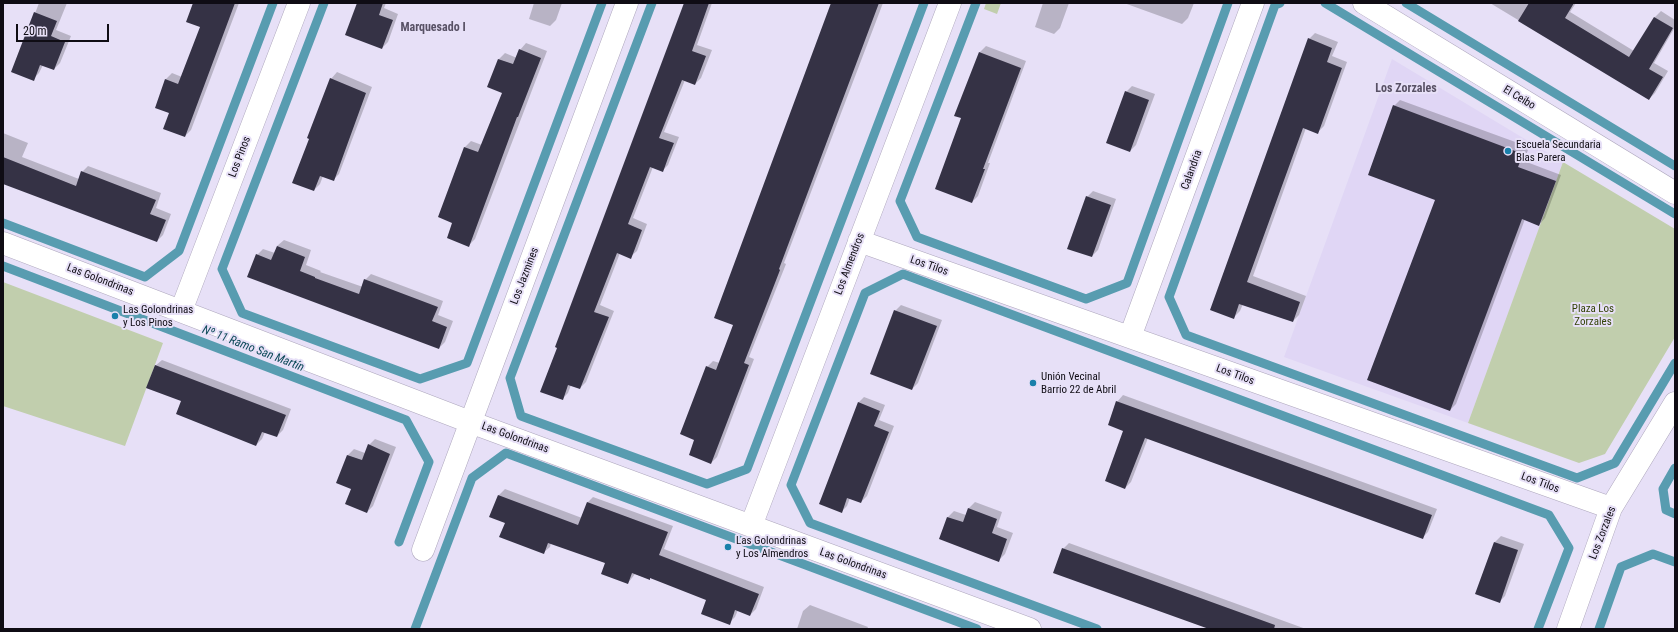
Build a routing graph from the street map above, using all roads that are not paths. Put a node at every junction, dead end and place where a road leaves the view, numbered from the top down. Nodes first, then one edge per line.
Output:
1 (299, 3) edge
2 (627, 3) edge
3 (950, 3) edge
4 (1252, 3) edge
5 (1364, 3) edge
6 (1675, 193) edge
7 (859, 241) junction
8 (3, 243) edge
9 (181, 311) junction
10 (1130, 337) junction
11 (1675, 403) edge
12 (470, 422) junction
13 (1611, 508) junction
14 (751, 526) junction
15 (423, 550) dead end
16 (1030, 629) edge
17 (1568, 629) edge

1 - 9 street, Los Pinos
2 - 12 street, Los Jazmines
3 - 7 street, Los Almendros
4 - 10 street, Calandria
5 - 6 street, El Ceibo
7 - 10 street, Los Tilos
7 - 14 street, Los Almendros
8 - 9 street, Las Golondrinas
9 - 12 street, Las Golondrinas
10 - 13 street, Los Tilos
11 - 13 street, Los Zorzales
12 - 14 street, Las Golondrinas
12 - 15 street, Los Jazmines
13 - 17 street, Los Zorzales
14 - 16 street, Las Golondrinas

